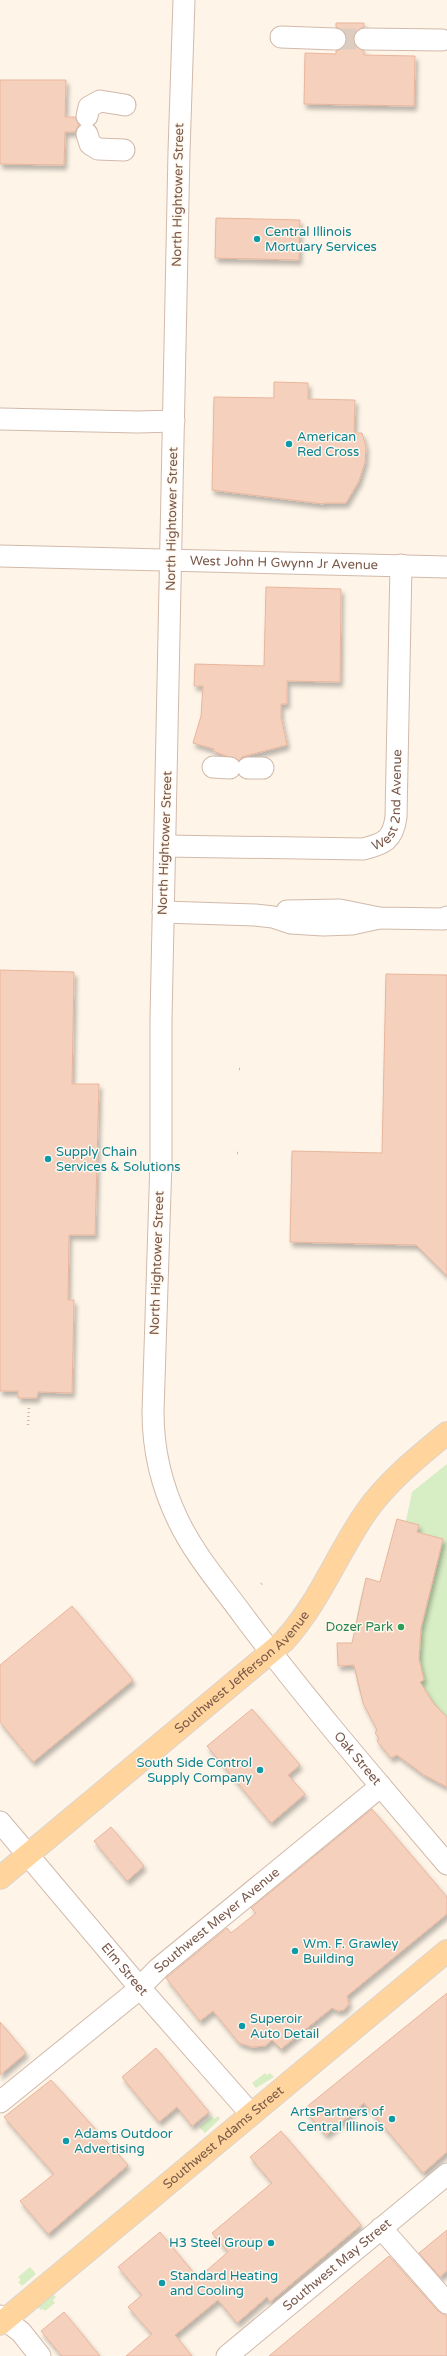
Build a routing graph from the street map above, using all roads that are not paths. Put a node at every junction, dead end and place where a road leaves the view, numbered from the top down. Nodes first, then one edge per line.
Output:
1 (184, 0) edge
2 (281, 38) dead end
3 (335, 38) tunnel mouth
4 (365, 39) tunnel mouth
5 (442, 40) dead end
6 (125, 105) dead end
7 (124, 150) dead end
8 (0, 419) edge
9 (174, 421) junction
10 (0, 556) edge
11 (171, 560) junction
12 (401, 565) junction
13 (447, 567) edge
14 (164, 846) junction
15 (163, 912) junction
16 (447, 917) edge
17 (447, 1433) edge
18 (271, 1652) junction
19 (381, 1786) junction
20 (0, 1822) edge
21 (27, 1854) junction
22 (447, 1864) edge
23 (0, 1878) edge
24 (447, 1951) edge
25 (140, 1988) junction
26 (0, 2102) edge
27 (251, 2114) junction
28 (447, 2174) edge
29 (381, 2228) junction
30 (447, 2303) edge
31 (1, 2320) edge
32 (40, 2356) edge
33 (227, 2356) edge

1 - 9 street, North Hightower Street
2 - 3 street
4 - 5 street
6 - 7 street
8 - 9 street
9 - 11 street, North Hightower Street
10 - 11 street, West John H Gwynn Jr Avenue
11 - 12 street, West John H Gwynn Jr Avenue
11 - 14 street, North Hightower Street
12 - 13 street, West John H Gwynn Jr Avenue
12 - 14 street, West 2nd Avenue
14 - 15 street, North Hightower Street
15 - 16 street
15 - 18 street, North Hightower Street
17 - 18 main road, Southwest Jefferson Avenue
18 - 19 street, Oak Street
18 - 21 main road, Southwest Jefferson Avenue
19 - 22 street, Oak Street
19 - 25 street, Southwest Meyer Avenue
20 - 21 street, Elm Street
21 - 23 main road, Southwest Jefferson Avenue
21 - 25 street, Elm Street
24 - 27 main road, Southwest Adams Street
25 - 26 street, Southwest Meyer Avenue
25 - 27 street, Elm Street
27 - 31 main road, Southwest Adams Street
28 - 29 street, Southwest May Street
29 - 30 street
29 - 33 street, Southwest May Street
31 - 32 street

